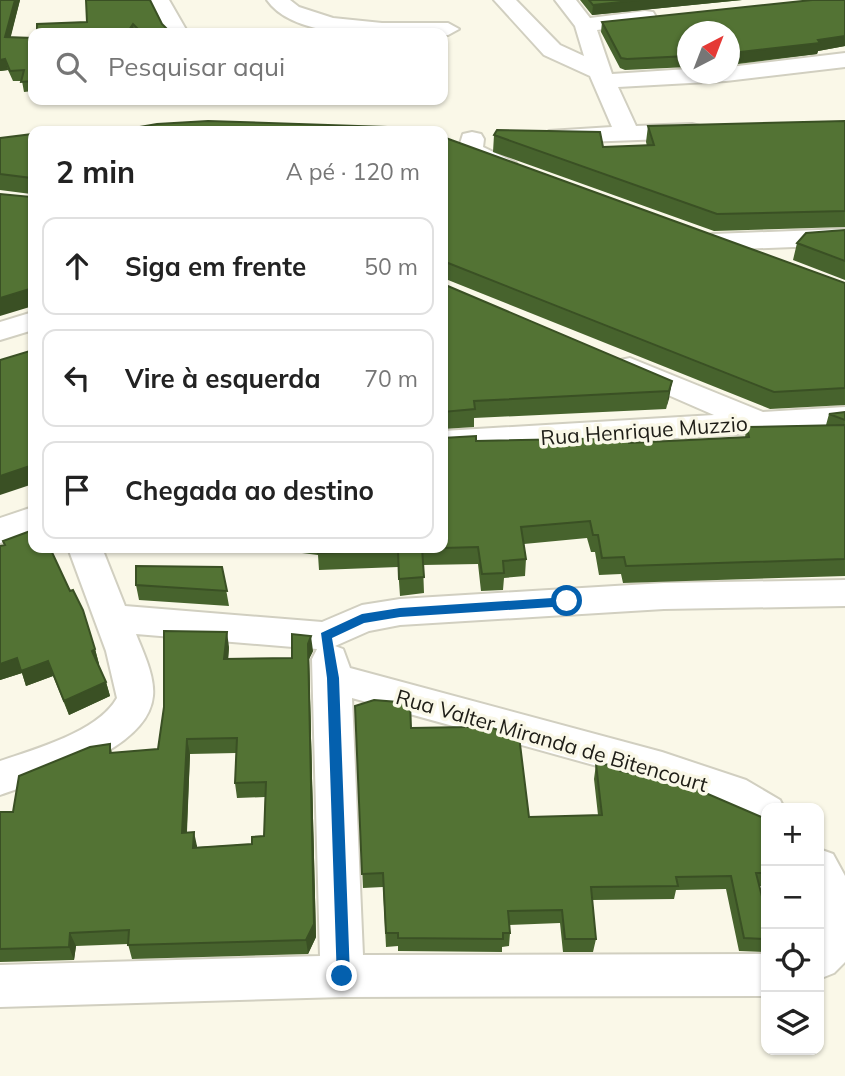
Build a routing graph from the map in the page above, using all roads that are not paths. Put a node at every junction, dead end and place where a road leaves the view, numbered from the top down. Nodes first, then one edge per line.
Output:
1 (159, 0) edge
2 (277, 0) edge
3 (347, 0) edge
4 (504, 0) edge
5 (565, 0) edge
6 (669, 15) edge
7 (585, 25) junction
8 (345, 26) junction
9 (174, 28) edge
10 (414, 28) edge
11 (845, 61) edge
12 (602, 76) junction
13 (709, 131) edge
14 (627, 133) junction
15 (537, 136) edge
16 (474, 138) dead end
17 (535, 178) edge
18 (687, 233) edge
19 (845, 237) edge
20 (713, 243) junction
21 (773, 264) edge
22 (28, 323) edge
23 (0, 331) edge
24 (608, 358) edge
25 (845, 417) edge
26 (760, 422) junction
27 (448, 442) edge
28 (28, 521) edge
29 (0, 531) edge
30 (87, 553) edge
31 (845, 593) edge
32 (110, 618) junction
33 (326, 636) junction
34 (333, 678) junction
35 (0, 778) edge
36 (761, 809) edge
37 (824, 876) edge
38 (824, 953) edge
39 (761, 975) edge
40 (342, 976) junction
41 (0, 986) edge

1 - 9 street
2 - 8 street
3 - 8 street
4 - 12 street
5 - 7 street
6 - 7 street
7 - 12 street
8 - 10 street
11 - 12 street
12 - 14 street
13 - 14 street
14 - 15 street
16 - 17 street
18 - 20 street
19 - 20 street
20 - 21 street
22 - 23 street
24 - 26 street
25 - 26 street, Rua Henrique Muzzio
26 - 27 street, Rua Henrique Muzzio
28 - 29 street
30 - 32 street
31 - 33 street
32 - 33 street
32 - 35 street
33 - 34 street
34 - 36 street, Rua Valter Miranda de Bitencourt
34 - 40 street
37 - 38 street
39 - 40 street
40 - 41 street

